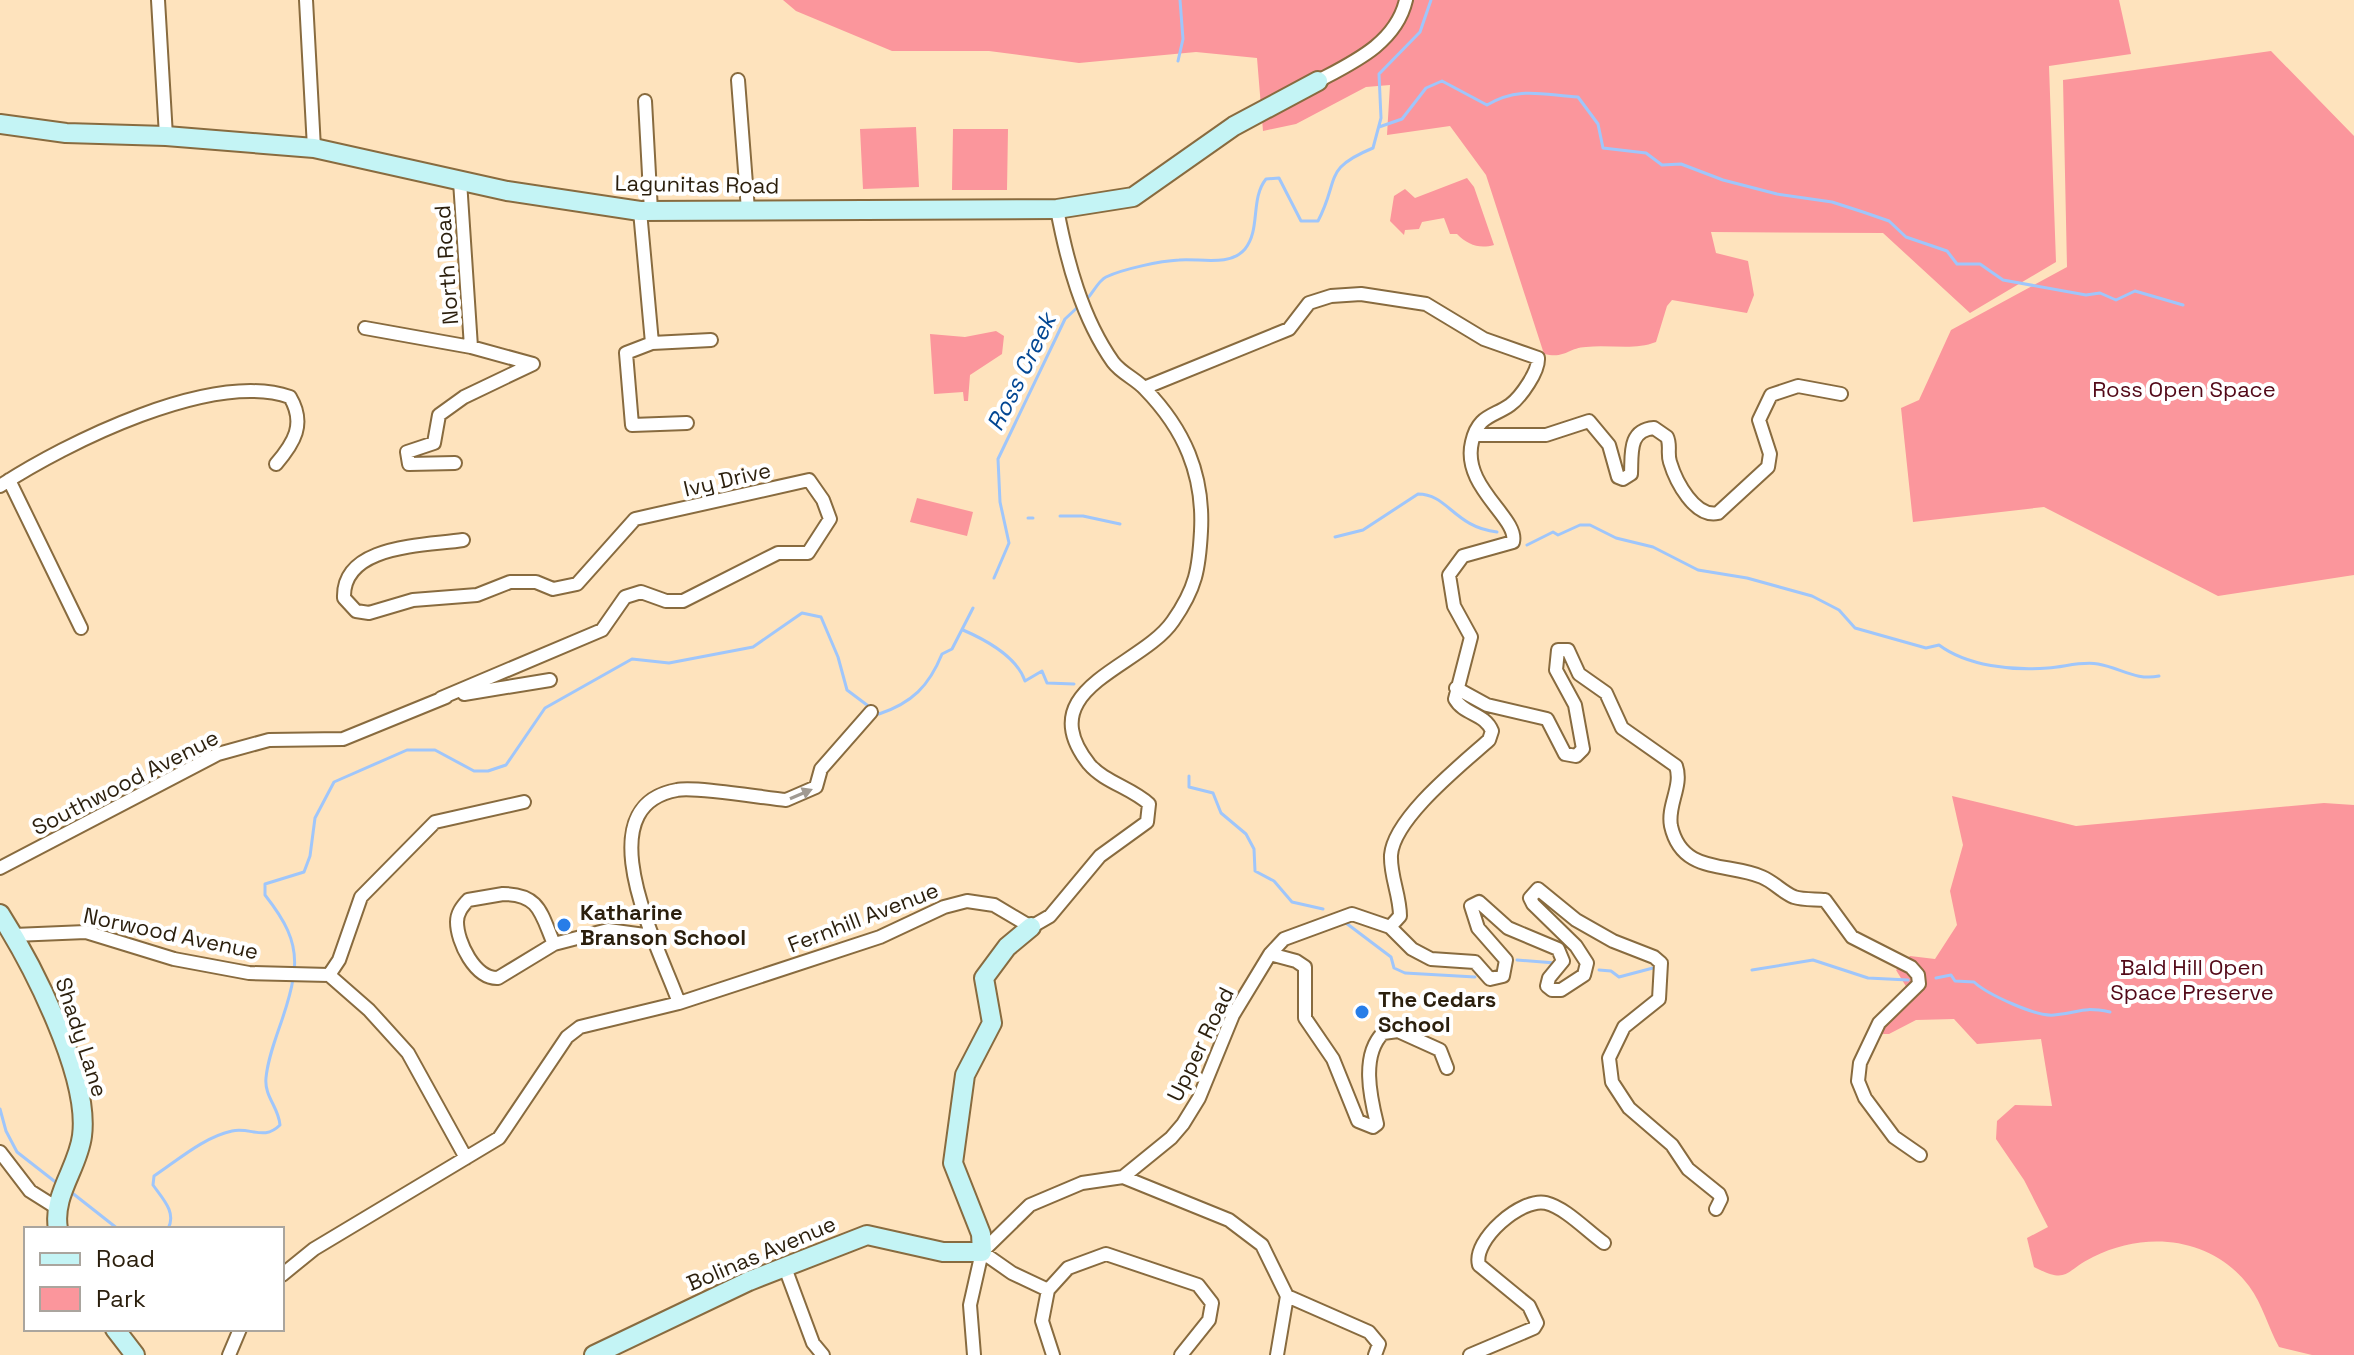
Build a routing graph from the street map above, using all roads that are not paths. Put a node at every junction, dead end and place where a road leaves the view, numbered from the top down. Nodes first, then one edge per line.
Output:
1 (158, 0) edge
2 (306, 0) edge
3 (1406, 0) edge
4 (738, 80) dead end
5 (1318, 81) joint
6 (645, 101) dead end
7 (0, 124) edge
8 (166, 136) junction
9 (314, 148) junction
10 (460, 181) junction
11 (1057, 209) junction
12 (748, 210) junction
13 (645, 211) junction
14 (365, 328) dead end
15 (711, 340) dead end
16 (652, 343) junction
17 (471, 347) junction
18 (1144, 388) junction
19 (1841, 394) dead end
20 (687, 423) dead end
21 (1475, 435) junction
22 (455, 463) dead end
23 (276, 464) dead end
24 (5, 483) edge
25 (463, 540) dead end
26 (81, 628) dead end
27 (550, 680) dead end
28 (1456, 688) junction
29 (441, 698) junction
30 (871, 712) dead end
31 (524, 802) dead end
32 (0, 868) edge
33 (0, 914) edge
34 (1031, 927) junction
35 (1390, 927) junction
36 (14, 935) junction
37 (652, 936) junction
38 (554, 944) junction
39 (1270, 954) junction
40 (329, 975) junction
41 (679, 1003) junction
42 (1447, 1068) dead end
43 (0, 1152) edge
44 (1920, 1155) dead end
45 (466, 1158) junction
46 (1123, 1177) junction
47 (61, 1195) junction
48 (1716, 1209) dead end
49 (58, 1227) edge
50 (1604, 1243) dead end
51 (982, 1252) junction
52 (784, 1265) junction
53 (284, 1273) edge
54 (1048, 1290) junction
55 (1287, 1296) junction
56 (117, 1331) edge
57 (239, 1331) edge
58 (810, 1349) edge
59 (135, 1355) edge
60 (229, 1355) edge
61 (594, 1355) edge
62 (823, 1355) edge
63 (974, 1355) edge
64 (1053, 1355) edge
65 (1181, 1355) edge
66 (1277, 1355) edge
67 (1375, 1355) edge
68 (1470, 1355) edge

1 - 8 street
2 - 9 street
3 - 5 street
4 - 12 street
5 - 11 street, Lagunitas Road
6 - 13 street
7 - 8 street, Lagunitas Road
8 - 9 street, Lagunitas Road
9 - 10 street, Lagunitas Road
10 - 13 street, Lagunitas Road
10 - 17 street, North Road
11 - 12 street, Lagunitas Road
11 - 18 street
12 - 13 street, Lagunitas Road
13 - 16 street
14 - 17 street
15 - 16 street
16 - 20 street
17 - 22 street
18 - 21 street
18 - 34 street
19 - 21 street
21 - 28 street
23 - 24 street
24 - 26 street
25 - 29 street, Ivy Drive
27 - 29 street, Southwood Avenue
28 - 35 street
28 - 44 street
29 - 32 street, Southwood Avenue
37 -> 30 street
31 - 40 street
33 - 36 street, Shady Lane
34 - 41 street, Fernhill Avenue
34 - 51 street
35 - 39 street, Upper Road
35 - 48 street
36 - 40 street, Norwood Avenue
36 - 47 street, Shady Lane
37 - 38 street
37 - 41 street
38 - 38 street
39 - 42 street
39 - 46 street, Upper Road
40 - 45 street
41 - 45 street, Fernhill Avenue
43 - 47 street
45 - 53 street, Fernhill Avenue
46 - 51 street
46 - 55 street
47 - 49 street, Shady Lane
50 - 68 street
51 - 52 street, Bolinas Avenue
51 - 54 street
51 - 63 street
52 - 58 street
52 - 61 street, Bolinas Avenue
54 - 64 street
54 - 65 street
55 - 66 street
55 - 67 street
56 - 59 street
57 - 60 street
58 - 62 street

